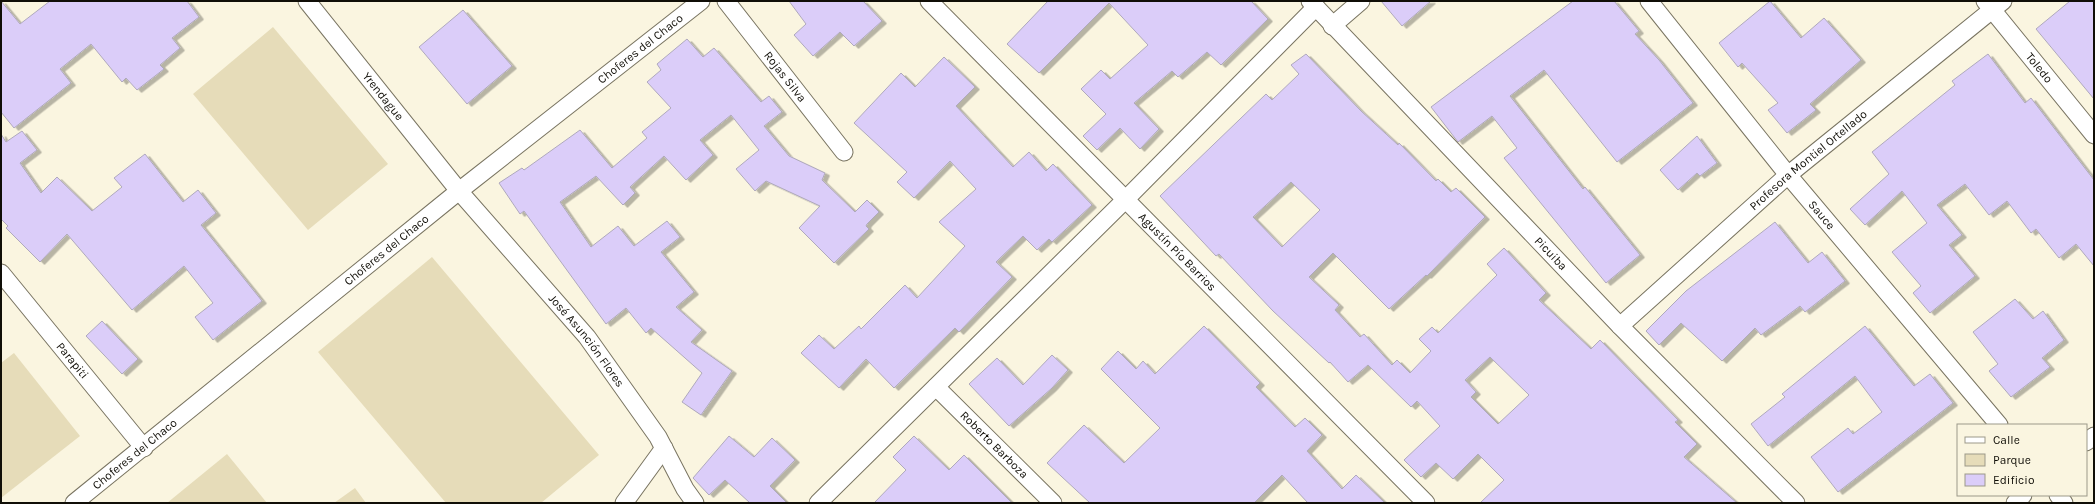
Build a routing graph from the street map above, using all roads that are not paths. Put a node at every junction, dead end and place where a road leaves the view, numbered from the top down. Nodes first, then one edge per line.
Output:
1 (307, 1) edge
2 (701, 1) edge
3 (726, 1) edge
4 (929, 1) edge
5 (1361, 1) edge
6 (1649, 1) edge
7 (1313, 4) edge
8 (1993, 4) edge
9 (1332, 26) junction
10 (2094, 135) edge
11 (844, 152) dead end
12 (1788, 175) junction
13 (459, 191) junction
14 (1125, 200) junction
15 (1, 273) edge
16 (1620, 326) junction
17 (936, 387) junction
18 (1999, 424) edge
19 (144, 448) junction
20 (664, 448) junction
21 (74, 503) edge
22 (624, 503) edge
23 (695, 503) edge
24 (818, 503) edge
25 (1053, 503) edge
26 (1426, 503) edge
27 (1796, 503) edge

1 - 13 street, Yrendague
2 - 13 street, Choferes del Chaco
3 - 11 street, Rojas Silva
4 - 14 street, Agustín Pío Barrios
5 - 9 street
6 - 12 street, Sauce
7 - 9 street, Picuiba
7 - 14 street
8 - 10 street, Toledo
8 - 12 street, Profesora Montiel Ortellado
9 - 16 street, Picuiba
12 - 16 street, Profesora Montiel Ortellado
12 - 18 street, Sauce
13 - 19 street, Choferes del Chaco
13 - 20 street, José Asunción Flores
14 - 17 street
14 - 26 street, Agustín Pío Barrios
15 - 19 street, Parapiti
16 - 27 street, Picuiba
17 - 24 street
17 - 25 street, Roberto Barboza
19 - 21 street, Choferes del Chaco
20 - 22 street
20 - 23 street, José Asunción Flores

